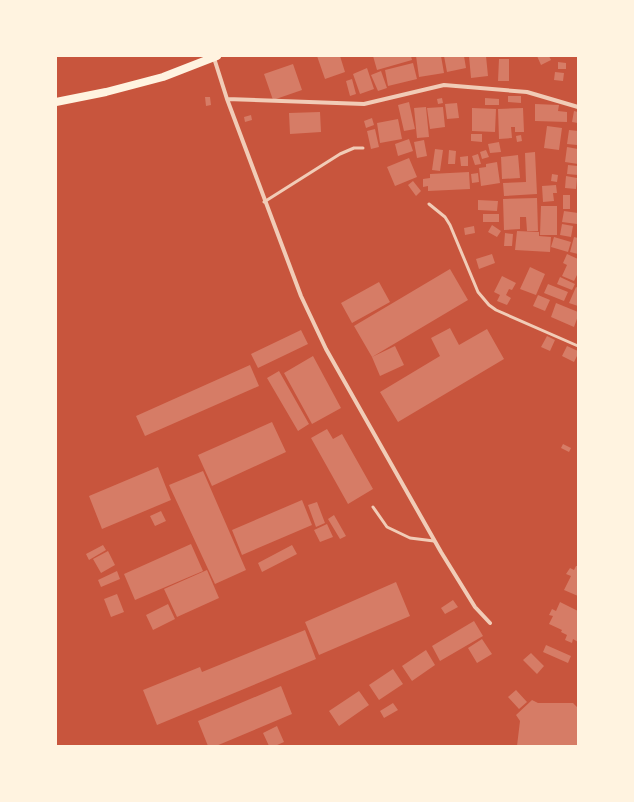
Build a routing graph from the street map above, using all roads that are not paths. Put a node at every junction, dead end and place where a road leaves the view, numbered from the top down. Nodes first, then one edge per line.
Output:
1 (215, 57) edge
2 (227, 99) junction
3 (56, 102) edge
4 (578, 107) edge
5 (363, 148) dead end
6 (264, 202) junction
7 (428, 204) dead end
8 (578, 346) edge
9 (373, 507) dead end
10 (434, 541) junction
11 (490, 623) dead end

1 - 2 street
1 - 3 main road
2 - 4 street
2 - 6 street
5 - 6 lane
6 - 10 street
7 - 8 lane
9 - 10 lane
10 - 11 street

